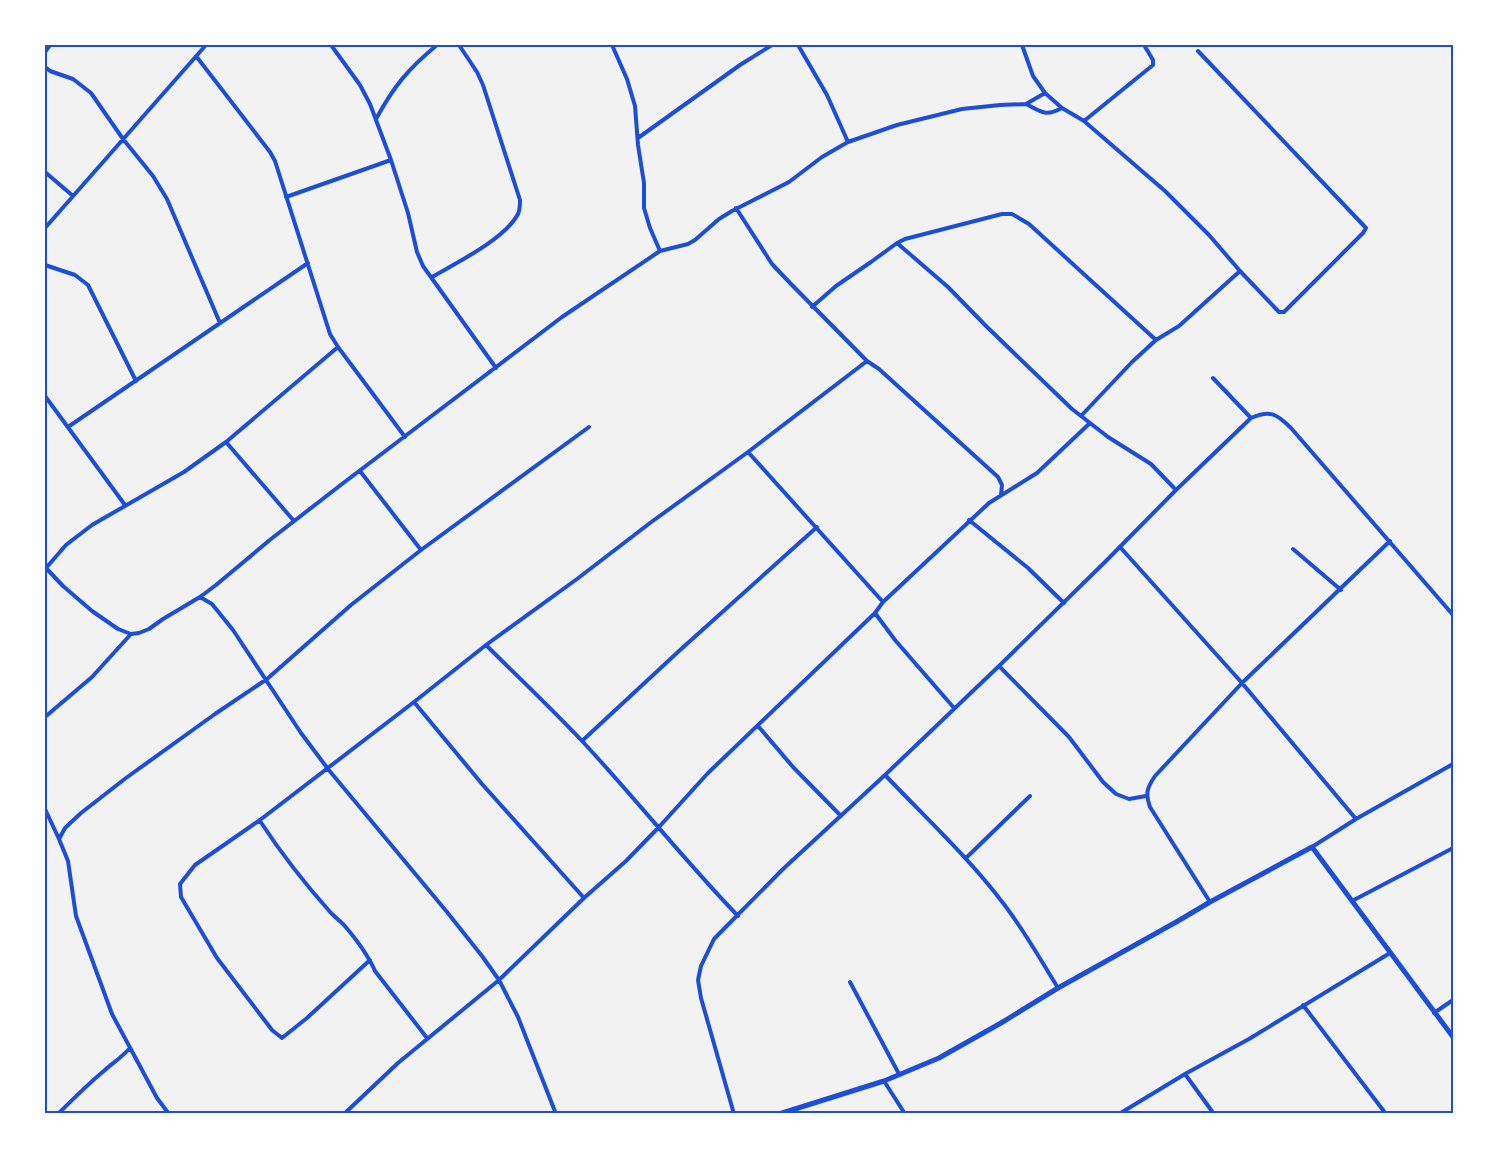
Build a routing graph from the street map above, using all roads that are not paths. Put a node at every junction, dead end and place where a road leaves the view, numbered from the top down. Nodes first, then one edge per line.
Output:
1 (50, 45) edge
2 (206, 45) edge
3 (331, 45) edge
4 (437, 45) edge
5 (459, 45) edge
6 (612, 45) edge
7 (772, 45) edge
8 (798, 45) edge
9 (1022, 45) edge
10 (1144, 45) edge
11 (1198, 51) dead end
12 (45, 52) edge
13 (196, 56) junction
14 (45, 67) edge
15 (1045, 93) junction
16 (1026, 104) junction
17 (1062, 108) junction
18 (376, 119) junction
19 (1084, 121) junction
20 (123, 139) junction
21 (638, 139) junction
22 (849, 142) junction
23 (392, 160) junction
24 (45, 172) edge
25 (73, 196) junction
26 (286, 197) junction
27 (736, 208) junction
28 (45, 228) edge
29 (897, 243) junction
30 (660, 251) junction
31 (308, 263) junction
32 (45, 265) edge
33 (1240, 271) junction
34 (432, 277) junction
35 (812, 307) junction
36 (220, 323) junction
37 (1156, 340) junction
38 (338, 347) junction
39 (867, 361) junction
40 (496, 368) junction
41 (1213, 378) dead end
42 (136, 381) junction
43 (45, 396) edge
44 (1081, 416) junction
45 (1251, 418) junction
46 (1090, 423) junction
47 (68, 427) junction
48 (589, 427) dead end
49 (405, 437) junction
50 (226, 442) junction
51 (748, 452) junction
52 (360, 471) junction
53 (1176, 490) junction
54 (1001, 495) junction
55 (125, 505) junction
56 (969, 520) junction
57 (294, 521) junction
58 (817, 527) junction
59 (1390, 541) junction
60 (1120, 548) junction
61 (1293, 549) dead end
62 (421, 550) junction
63 (46, 568) edge
64 (1341, 590) junction
65 (200, 597) junction
66 (883, 602) junction
67 (1064, 603) junction
68 (875, 614) junction
69 (1453, 615) edge
70 (131, 634) junction
71 (486, 645) junction
72 (999, 666) junction
73 (267, 679) junction
74 (1242, 683) junction
75 (414, 702) junction
76 (954, 708) junction
77 (45, 717) edge
78 (758, 726) junction
79 (582, 741) junction
80 (1453, 764) edge
81 (1447, 768) junction
82 (328, 769) junction
83 (1453, 770) edge
84 (885, 776) junction
85 (1030, 796) dead end
86 (1146, 796) junction
87 (45, 808) edge
88 (841, 816) junction
89 (1356, 819) junction
90 (260, 820) junction
91 (659, 827) junction
92 (59, 839) junction
93 (1312, 847) junction
94 (1453, 848) edge
95 (966, 858) junction
96 (584, 898) junction
97 (1210, 902) junction
98 (1352, 902) junction
99 (738, 916) junction
100 (1390, 952) junction
101 (370, 960) junction
102 (499, 980) junction
103 (850, 982) dead end
104 (1058, 988) junction
105 (1453, 1000) edge
106 (1303, 1005) junction
107 (1434, 1013) junction
108 (1453, 1037) edge
109 (427, 1038) junction
110 (130, 1048) junction
111 (899, 1074) junction
112 (1185, 1074) junction
113 (884, 1081) junction
114 (351, 1112) edge
115 (58, 1114) edge
116 (169, 1114) edge
117 (344, 1114) edge
118 (556, 1114) edge
119 (734, 1114) edge
120 (779, 1114) edge
121 (905, 1114) edge
122 (1119, 1114) edge
123 (1214, 1114) edge
124 (1386, 1114) edge

1 - 12 street
2 - 13 street
3 - 18 street
4 - 18 street
5 - 34 street
6 - 21 street
7 - 21 street
8 - 22 street
9 - 15 street
10 - 19 street
11 - 33 street
13 - 20 street
13 - 26 street
14 - 20 street
15 - 16 street
15 - 17 street
16 - 17 street
16 - 22 street
17 - 19 street
18 - 23 street
19 - 33 street
20 - 25 street
20 - 36 street
21 - 30 street
22 - 27 street
23 - 26 street
23 - 34 street
24 - 25 street
25 - 28 street
26 - 31 street
27 - 30 street
27 - 35 street
29 - 35 street
29 - 37 street
29 - 44 street
30 - 40 street
31 - 36 street
31 - 38 street
32 - 42 street
33 - 37 street
34 - 40 street
35 - 39 street
36 - 42 street
37 - 44 street
38 - 49 street
38 - 50 street
39 - 51 street
39 - 54 street
40 - 49 street
41 - 45 street
42 - 47 street
43 - 47 street
44 - 46 street
45 - 53 street
45 - 59 street
46 - 53 street
46 - 54 street
47 - 55 street
48 - 62 street
49 - 52 street
50 - 55 street
50 - 57 street
51 - 58 street
51 - 71 street
52 - 57 street
52 - 62 street
53 - 60 street
54 - 56 street
55 - 63 street
56 - 66 street
56 - 67 street
57 - 65 street
58 - 66 street
58 - 79 street
59 - 64 street
59 - 69 street
60 - 67 street
60 - 74 street
61 - 64 street
62 - 73 street
63 - 70 street
64 - 74 street
65 - 70 street
65 - 73 street
66 - 68 street
67 - 72 street
68 - 76 street
68 - 78 street
70 - 77 street
71 - 75 street
71 - 79 street
72 - 76 street
72 - 86 street
73 - 82 street
73 - 92 street
74 - 86 street
74 - 89 street
75 - 82 street
75 - 96 street
76 - 84 street
78 - 88 street
78 - 91 street
79 - 91 street
80 - 81 street
81 - 83 street
81 - 89 street
82 - 90 street
82 - 102 street
84 - 88 street
84 - 95 street
85 - 95 street
86 - 97 street
87 - 92 street
88 - 99 street
89 - 93 street
90 - 101 street
90 - 101 street
91 - 96 street
91 - 99 street
92 - 110 street
93 - 97 street
93 - 98 street
94 - 98 street
95 - 104 street
96 - 102 street
97 - 104 street
98 - 100 street
99 - 119 street
100 - 106 street
100 - 107 street
101 - 109 street
102 - 109 street
102 - 118 street
103 - 111 street
104 - 111 street
105 - 107 street
106 - 112 street
106 - 124 street
107 - 108 street
109 - 114 street
110 - 115 street
110 - 116 street
111 - 113 street
112 - 122 street
112 - 123 street
113 - 120 street
113 - 121 street
114 - 117 street

